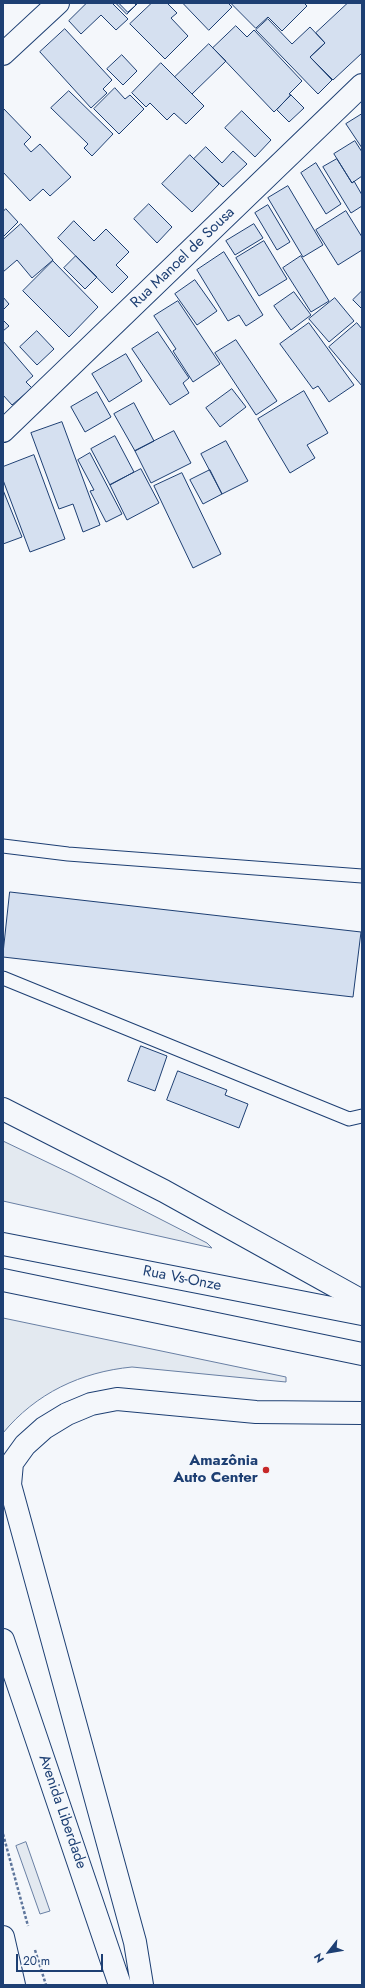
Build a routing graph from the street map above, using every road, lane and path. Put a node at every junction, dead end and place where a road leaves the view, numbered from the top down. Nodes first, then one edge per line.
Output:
1 (58, 3) edge
2 (3, 54) edge
3 (362, 85) edge
4 (3, 431) edge
5 (3, 846) edge
6 (362, 876) edge
7 (3, 978) edge
8 (3, 1109) edge
9 (362, 1116) edge
10 (3, 1244) edge
11 (3, 1280) edge
12 (362, 1301) edge
13 (362, 1314) edge
14 (362, 1354) edge
15 (362, 1413) edge
16 (3, 1640) edge
17 (3, 1834) edge
18 (28, 1927) dead end
19 (3, 1937) edge
20 (35, 1949) dead end
21 (14, 1985) edge
22 (46, 1985) edge
23 (120, 1985) edge
24 (142, 1985) edge

1 - 2 main road
3 - 4 main road, Rua Manoel de Sousa
5 - 6 lane
7 - 9 lane
8 - 12 main road
10 - 13 main road, Rua Vs-Onze
11 - 14 main road
15 - 24 main road
16 - 23 main road, Avenida Liberdade
17 - 18 path
19 - 21 main road
20 - 22 path

